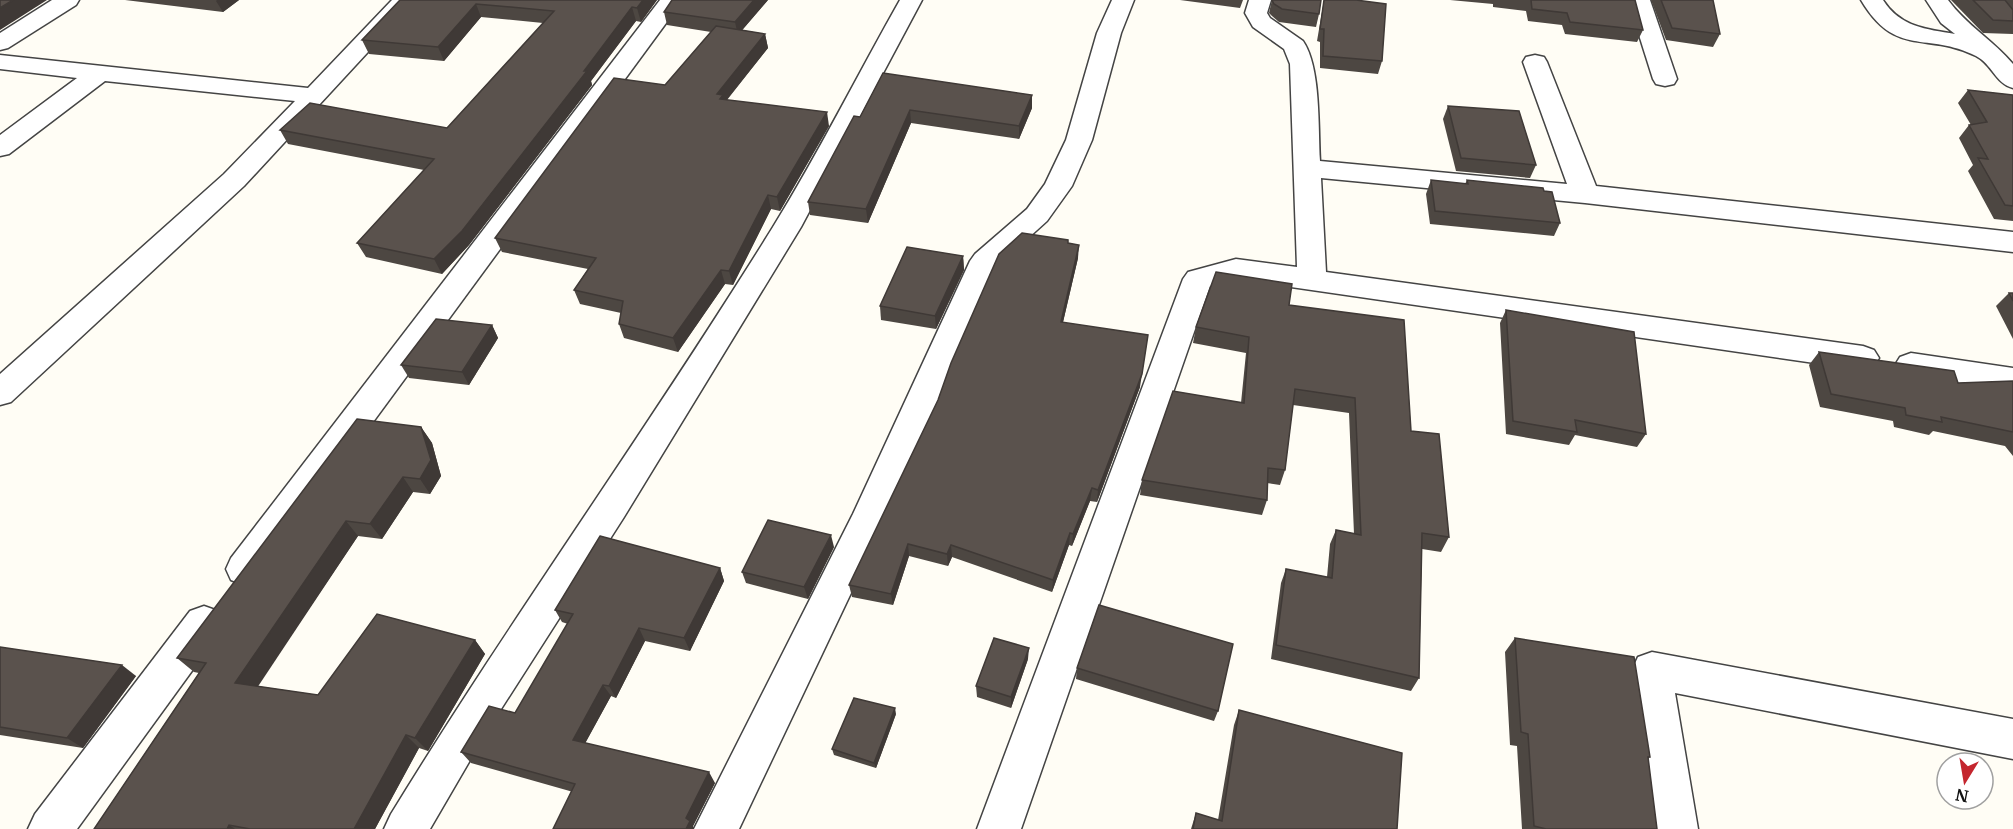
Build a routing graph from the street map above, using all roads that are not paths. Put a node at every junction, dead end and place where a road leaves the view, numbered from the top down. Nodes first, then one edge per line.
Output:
1 (68, 0) edge
2 (405, 0) edge
3 (672, 0) edge
4 (911, 0) edge
5 (1124, 0) edge
6 (1260, 0) edge
7 (1639, 0) edge
8 (1872, 0) edge
9 (1937, 0) edge
10 (0, 43) edge
11 (1984, 51) junction
12 (0, 62) edge
13 (1535, 62) dead end
14 (98, 74) junction
15 (1665, 79) dead end
16 (2013, 81) edge
17 (314, 96) junction
18 (0, 148) edge
19 (1308, 168) junction
20 (1585, 194) junction
21 (2013, 242) edge
22 (1312, 279) junction
23 (2013, 380) edge
24 (0, 393) edge
25 (2013, 739) edge
26 (50, 829) edge
27 (406, 829) edge
28 (716, 829) edge
29 (999, 829) edge
30 (1676, 829) edge

1 - 10 street
2 - 17 street
3 - 26 street
4 - 27 street
5 - 28 street
6 - 19 street
7 - 15 street
8 - 11 street
9 - 11 street
11 - 16 street
12 - 14 street
13 - 20 street
14 - 17 street
14 - 18 street
17 - 24 street
19 - 20 street
19 - 22 street
20 - 21 street
22 - 23 street
22 - 29 street
25 - 30 street

